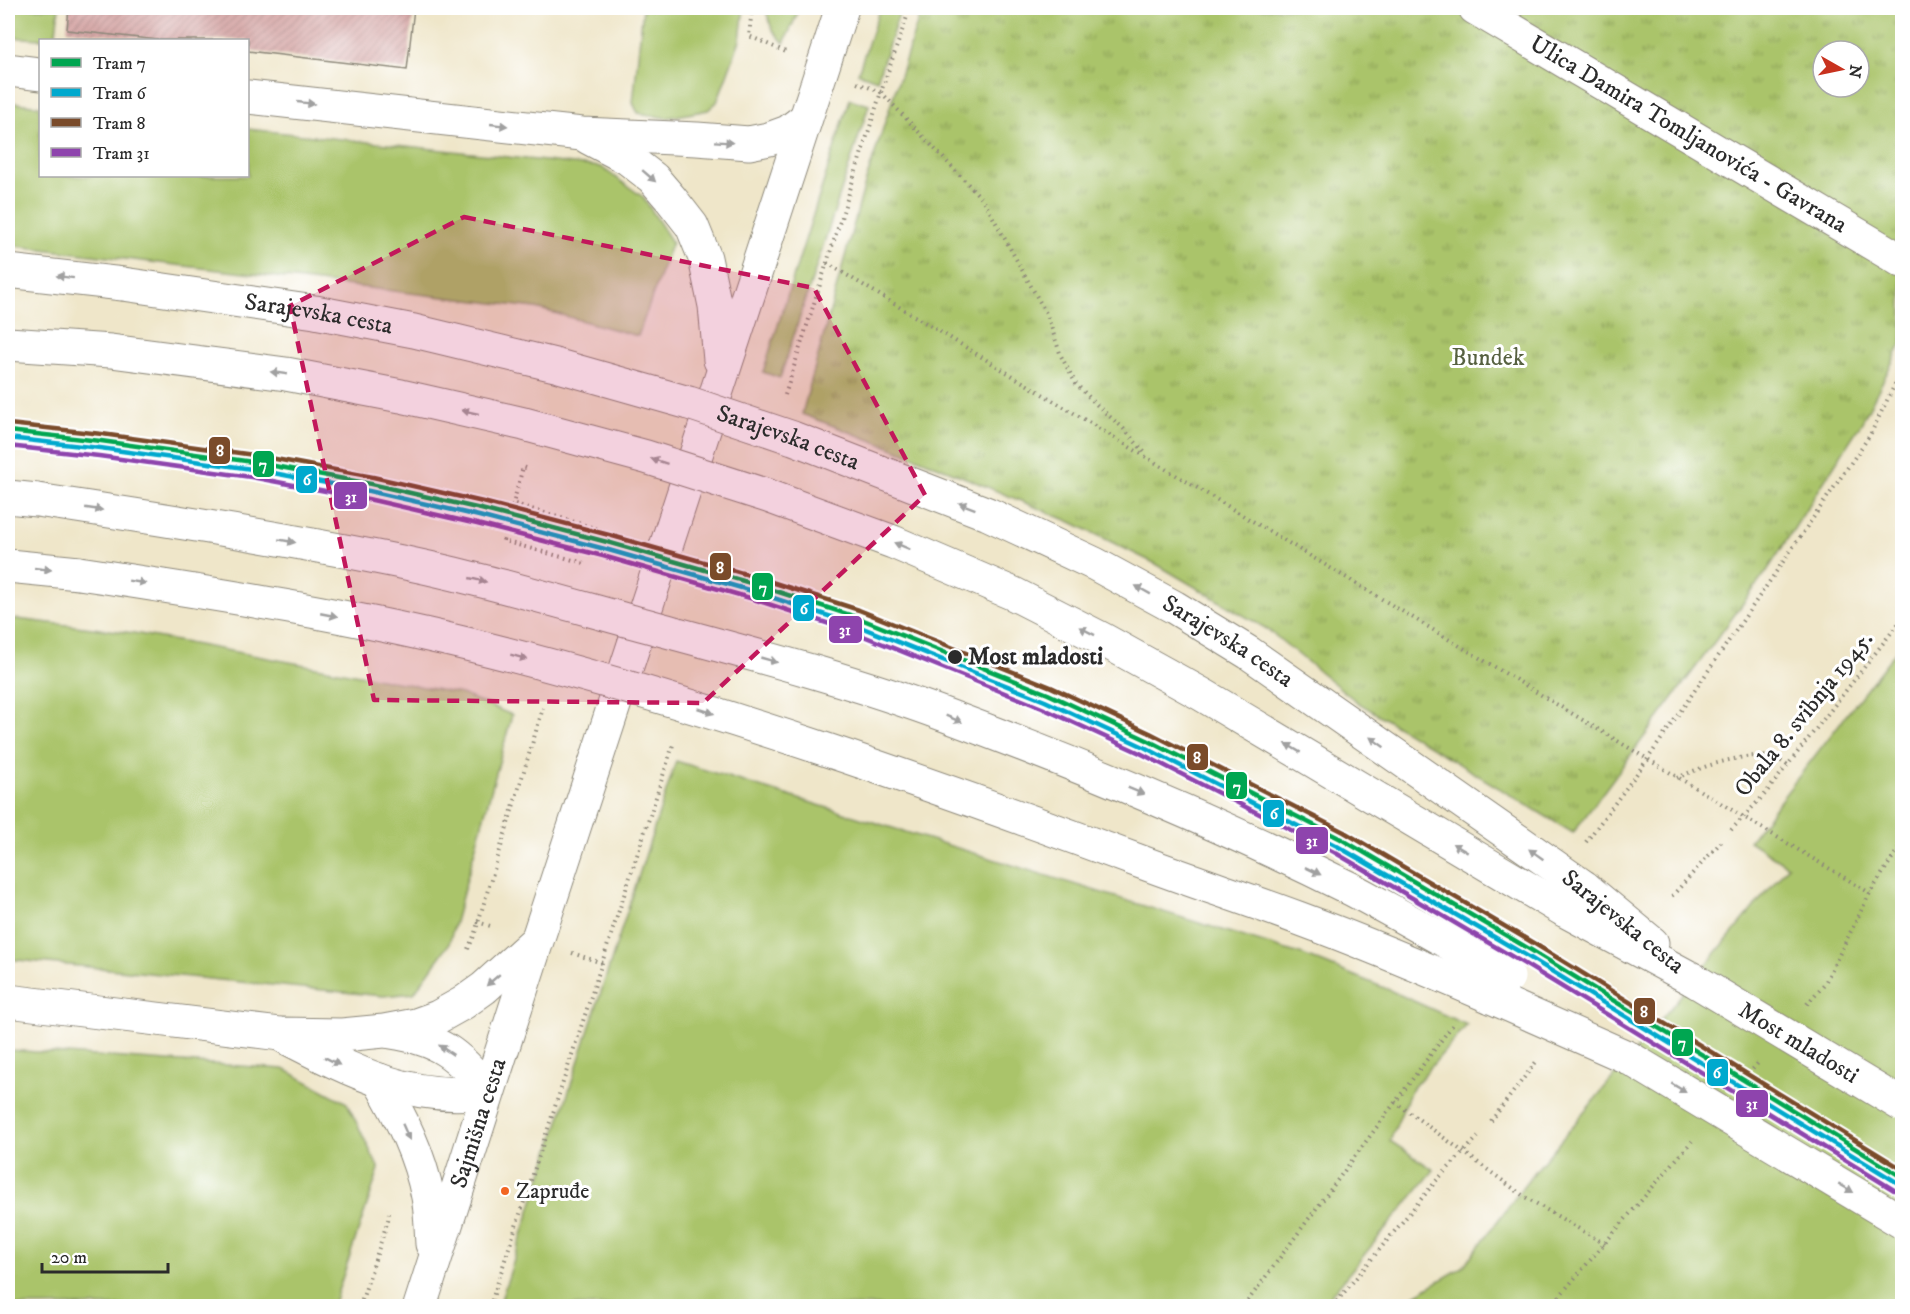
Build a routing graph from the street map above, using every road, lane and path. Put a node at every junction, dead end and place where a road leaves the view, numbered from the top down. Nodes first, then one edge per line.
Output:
1 (752, 8) edge
2 (842, 8) edge
3 (910, 8) edge
4 (1475, 8) edge
5 (780, 49) dead end
6 (8, 70) edge
7 (39, 74) edge
8 (855, 82) dead end
9 (881, 92) junction
10 (249, 97) edge
11 (805, 119) junction
12 (582, 134) junction
13 (1902, 261) edge
14 (827, 263) junction
15 (8, 271) edge
16 (8, 344) edge
17 (1902, 370) edge
18 (722, 374) junction
19 (785, 395) dead end
20 (1151, 460) junction
21 (530, 468) dead end
22 (8, 497) edge
23 (514, 504) junction
24 (598, 529) dead end
25 (588, 564) dead end
26 (8, 566) edge
27 (1902, 619) edge
28 (543, 708) dead end
29 (675, 739) dead end
30 (1647, 759) junction
31 (1788, 765) junction
32 (1677, 778) junction
33 (1743, 818) junction
34 (1731, 830) dead end
35 (1721, 842) dead end
36 (1902, 843) edge
37 (1582, 848) dead end
38 (1870, 893) junction
39 (1672, 896) dead end
40 (1574, 899) junction
41 (537, 941) junction
42 (466, 952) dead end
43 (578, 955) dead end
44 (602, 963) junction
45 (1694, 980) joint
46 (1499, 987) junction
47 (8, 1001) edge
48 (1802, 1010) dead end
49 (1459, 1016) dead end
50 (384, 1031) junction
51 (280, 1034) junction
52 (1765, 1054) dead end
53 (1536, 1062) dead end
54 (379, 1080) junction
55 (1735, 1090) dead end
56 (488, 1091) junction
57 (1395, 1102) junction
58 (1902, 1105) edge
59 (1491, 1121) dead end
60 (1698, 1135) dead end
61 (1478, 1137) dead end
62 (1464, 1152) junction
63 (389, 1210) dead end
64 (1902, 1222) edge
65 (1605, 1244) junction
66 (434, 1261) junction
67 (360, 1306) edge
68 (420, 1306) edge
69 (490, 1306) edge
70 (1244, 1306) edge
71 (1333, 1306) edge
72 (1551, 1306) edge

1 - 5 path
2 - 11 main road
3 - 9 path
4 - 13 main road, Ulica Damira Tomljanovića - Gavrana
6 - 7 main road
8 - 9 path
9 - 14 path
9 - 20 path
10 -> 12 main road
12 -> 11 main road
11 - 18 main road
12 -> 18 main road
14 - 19 path
14 - 20 path
40 -> 15 main road, Sarajevska cesta, bridge
40 -> 16 main road, Sarajevska cesta, bridge
17 - 30 path
18 - 41 main road
20 - 30 path
21 - 23 path
22 -> 46 main road, bridge
23 - 24 path
23 - 25 path
26 -> 46 main road, bridge
27 - 31 path, Obala 8. svibnja 1945.
28 - 42 path
29 - 44 path
30 - 32 path
30 - 37 path
31 - 32 path
31 - 33 path, Obala 8. svibnja 1945.
32 - 33 path
33 - 34 path, Obala 8. svibnja 1945.
33 - 38 path
35 - 39 path
36 - 38 path
38 - 48 path
40 - 45 main road, Sarajevska cesta
41 -> 50 main road
41 - 56 main road, Sajmišna cesta
43 - 44 path
44 - 69 path
45 - 58 main road, Most mladosti, bridge
46 -> 64 main road, bridge
47 - 51 main road
49 - 57 path
50 - 51 main road
56 -> 50 main road
51 -> 54 main road
52 - 55 path
53 - 59 path
54 - 56 main road
54 -> 66 main road
56 - 66 main road, Sajmišna cesta
57 - 62 path
57 - 70 path
60 - 65 path
61 - 62 path
62 - 65 path
62 - 71 path
63 - 67 path
65 - 72 path
66 - 68 main road, Sajmišna cesta

